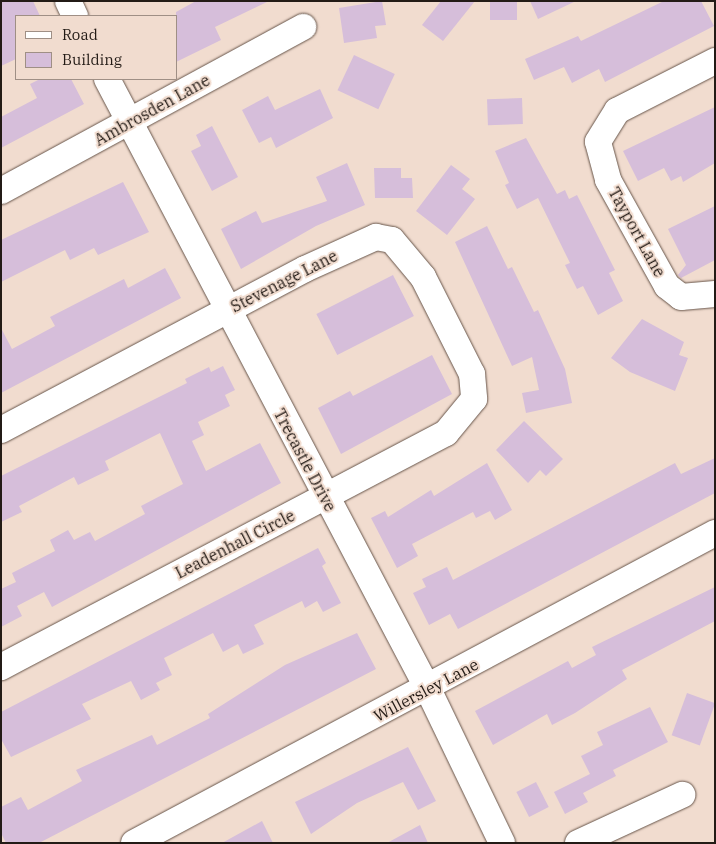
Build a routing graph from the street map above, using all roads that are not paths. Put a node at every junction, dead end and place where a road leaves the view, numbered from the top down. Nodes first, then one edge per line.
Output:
1 (68, 1) edge
2 (75, 15) edge
3 (303, 27) dead end
4 (715, 61) edge
5 (108, 80) edge
6 (129, 123) junction
7 (1, 191) edge
8 (708, 296) edge
9 (227, 310) junction
10 (463, 415) joint
11 (1, 430) edge
12 (325, 497) junction
13 (715, 533) edge
14 (1, 667) edge
15 (428, 689) junction
16 (682, 795) dead end
17 (134, 843) edge
18 (502, 843) edge
19 (578, 843) edge

1 - 2 street
3 - 6 street, Ambrosden Lane
4 - 8 street, Tayport Lane
5 - 6 street, Trecastle Drive
6 - 7 street, Ambrosden Lane
6 - 9 street, Trecastle Drive
9 - 10 street, Stevenage Lane
9 - 11 street, Stevenage Lane
9 - 12 street, Trecastle Drive
10 - 12 street, Leadenhall Circle
12 - 14 street, Leadenhall Circle
12 - 15 street, Trecastle Drive
13 - 15 street, Willersley Lane
15 - 17 street, Willersley Lane
15 - 18 street, Trecastle Drive
16 - 19 street

